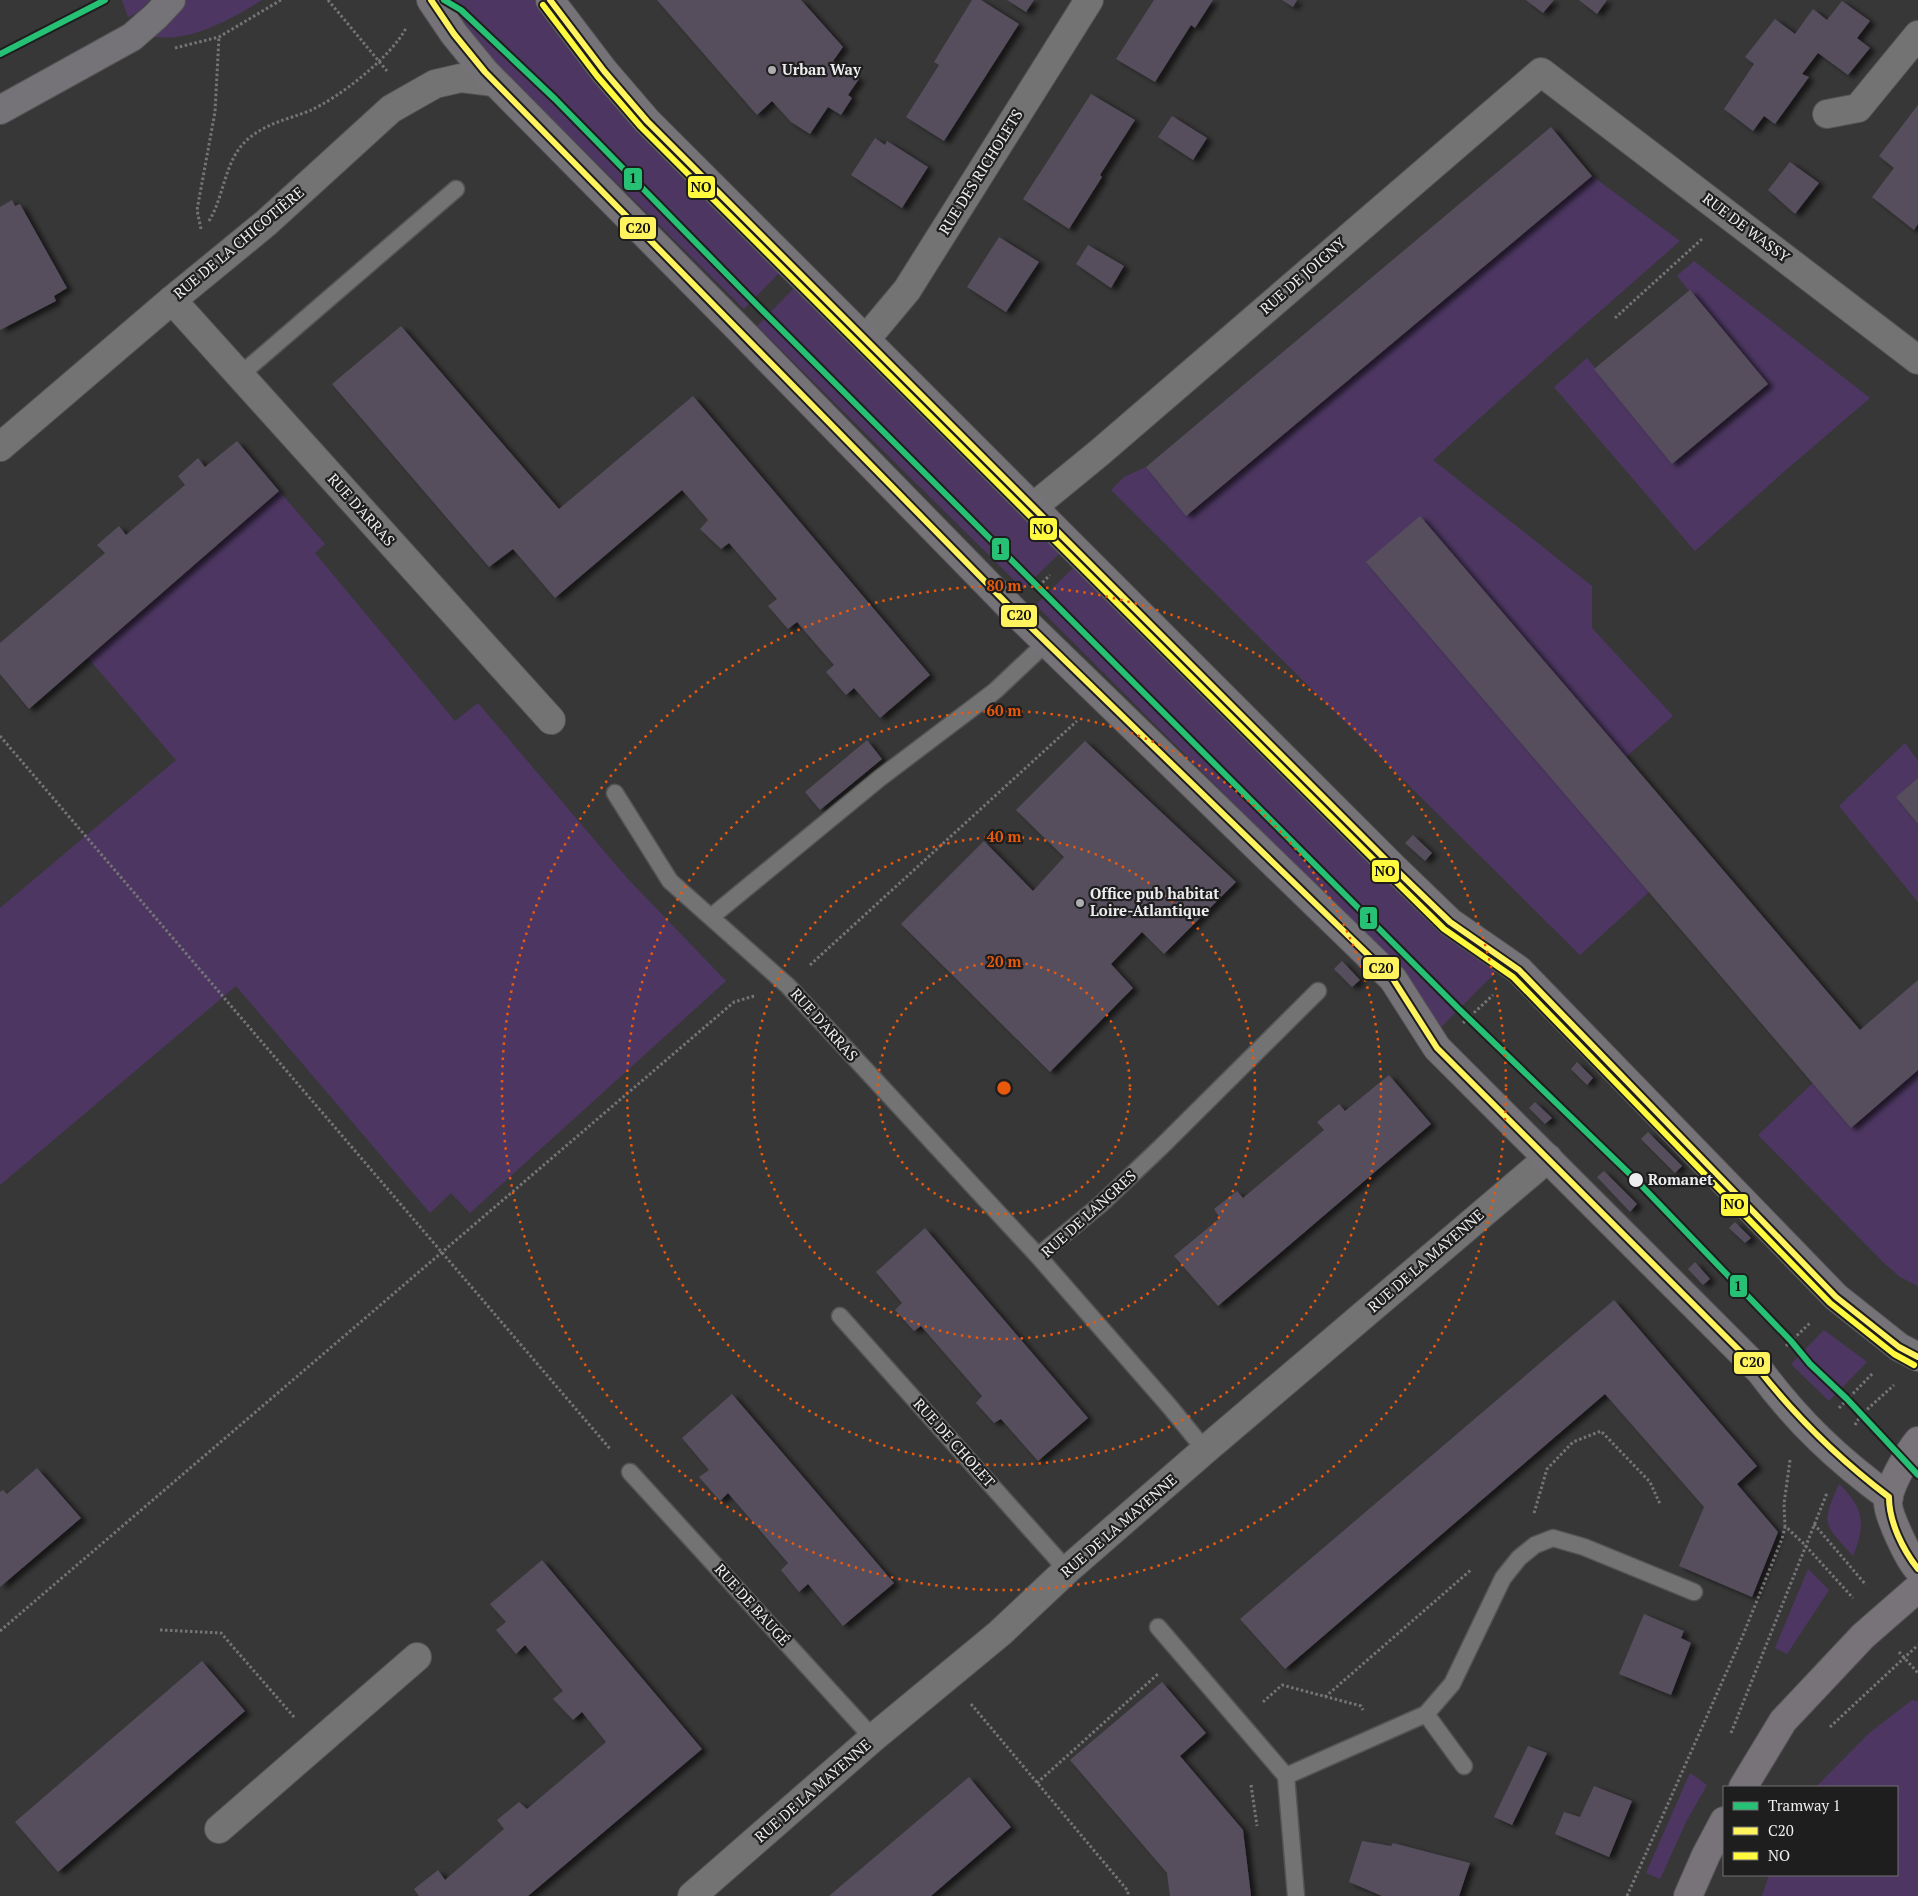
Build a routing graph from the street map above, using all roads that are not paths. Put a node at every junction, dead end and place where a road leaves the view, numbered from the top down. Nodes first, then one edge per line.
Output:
1 (171, 0) edge
2 (431, 0) edge
3 (550, 0) edge
4 (1089, 0) edge
5 (1918, 35) edge
6 (494, 82) junction
7 (1575, 96) joint
8 (0, 110) edge
9 (1827, 114) dead end
10 (456, 189) dead end
11 (172, 300) junction
12 (866, 339) junction
13 (1918, 360) edge
14 (240, 375) junction
15 (0, 447) edge
16 (1033, 507) junction
17 (1046, 643) junction
18 (550, 720) dead end
19 (615, 793) dead end
20 (711, 917) junction
21 (1318, 991) dead end
22 (1548, 1158) junction
23 (1038, 1256) junction
24 (840, 1316) dead end
25 (1909, 1352) edge
26 (1918, 1441) edge
27 (1205, 1450) junction
28 (630, 1472) road end
29 (1889, 1497) junction
30 (1918, 1569) edge
31 (1067, 1570) junction
32 (1918, 1588) edge
33 (1694, 1592) dead end
34 (1158, 1627) dead end
35 (417, 1657) dead end
36 (1426, 1714) junction
37 (873, 1738) junction
38 (1464, 1766) dead end
39 (1286, 1776) junction
40 (1744, 1786) edge
41 (1723, 1823) edge
42 (219, 1829) dead end
43 (692, 1896) edge
44 (1296, 1896) edge
45 (1688, 1896) edge

1 - 8 main road
2 - 6 main road
3 - 12 main road
4 - 12 street, RUE DES RICHOLETS
5 - 9 street
6 - 11 street, RUE DE LA CHICOTIÈRE
6 - 17 main road
7 - 13 street, RUE DE WASSY
7 - 16 street, RUE DE JOIGNY
10 - 14 lane
11 - 14 street, RUE D'ARRAS
11 - 15 street, RUE DE LA CHICOTIÈRE
12 - 16 main road
14 - 18 street, RUE D'ARRAS
16 - 25 main road
17 - 20 lane
17 - 22 main road
19 - 20 lane, RUE D'ARRAS
20 - 23 lane, RUE D'ARRAS
21 - 23 lane, RUE DE LANGRES
22 - 27 street, RUE DE LA MAYENNE
22 - 29 main road
23 - 27 lane, RUE DE LANGRES
24 - 31 lane, RUE DE CHOLET
26 - 29 main road
27 - 31 street, RUE DE LA MAYENNE
28 - 37 lane, RUE DE BAUGÉ
29 - 30 main road
31 - 37 street, RUE DE LA MAYENNE
32 - 40 main road
33 - 36 lane
34 - 39 lane
35 - 42 street
36 - 38 lane
36 - 39 lane
37 - 43 street, RUE DE LA MAYENNE
39 - 44 lane
41 - 45 main road

